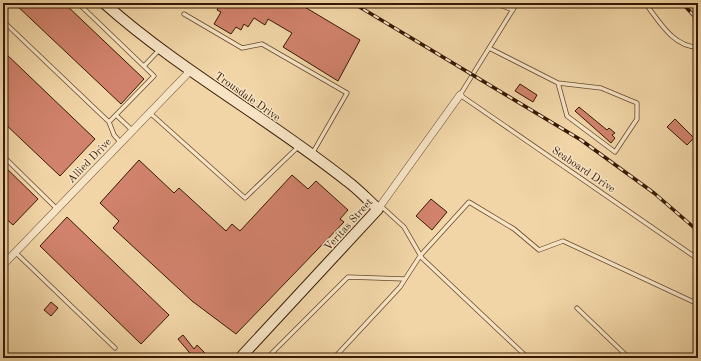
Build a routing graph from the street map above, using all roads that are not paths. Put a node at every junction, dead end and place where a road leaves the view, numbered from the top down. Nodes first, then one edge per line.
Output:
1 (78, 3) edge
2 (104, 3) edge
3 (495, 3) edge
4 (517, 3) edge
5 (645, 3) edge
6 (512, 10) junction
7 (184, 14) dead end
8 (3, 21) edge
9 (698, 47) edge
10 (160, 48) junction
11 (489, 48) junction
12 (144, 66) junction
13 (190, 71) junction
14 (558, 83) junction
15 (460, 95) junction
16 (150, 113) junction
17 (116, 115) junction
18 (109, 122) junction
19 (133, 131) junction
20 (121, 143) junction
21 (299, 146) junction
22 (311, 155) junction
23 (3, 156) edge
24 (380, 207) junction
25 (57, 209) junction
26 (15, 252) junction
27 (420, 256) junction
28 (698, 259) edge
29 (3, 265) edge
30 (405, 279) junction
31 (698, 304) edge
32 (577, 308) dead end
33 (115, 348) dead end
34 (698, 355) edge
35 (240, 358) edge
36 (267, 358) edge
37 (334, 358) edge
38 (528, 358) edge
39 (629, 358) edge
40 (695, 358) edge

1 - 12 lane
2 - 10 street, Trousdale Drive
3 - 6 lane
4 - 6 lane
5 - 9 lane
6 - 11 lane
7 - 22 lane
8 - 18 lane
10 - 12 lane
10 - 13 street, Trousdale Drive
11 - 14 lane
11 - 15 lane
12 - 17 lane
13 - 16 street, Allied Drive
13 - 21 street, Trousdale Drive
14 - 14 lane
15 - 24 street, Veritas Street
15 - 28 lane, Seaboard Drive
16 - 19 street, Allied Drive
16 - 21 lane
17 - 18 lane
17 - 19 lane
18 - 20 lane
19 - 20 street, Allied Drive
20 - 25 street, Allied Drive
21 - 22 street, Trousdale Drive
22 - 24 street, Trousdale Drive
23 - 25 lane
24 - 27 lane
24 - 35 street, Veritas Street
25 - 26 street, Allied Drive
26 - 29 street, Allied Drive
26 - 33 lane
27 - 30 lane
27 - 31 lane
27 - 38 lane
30 - 36 lane
30 - 37 lane
32 - 39 lane
34 - 40 lane

